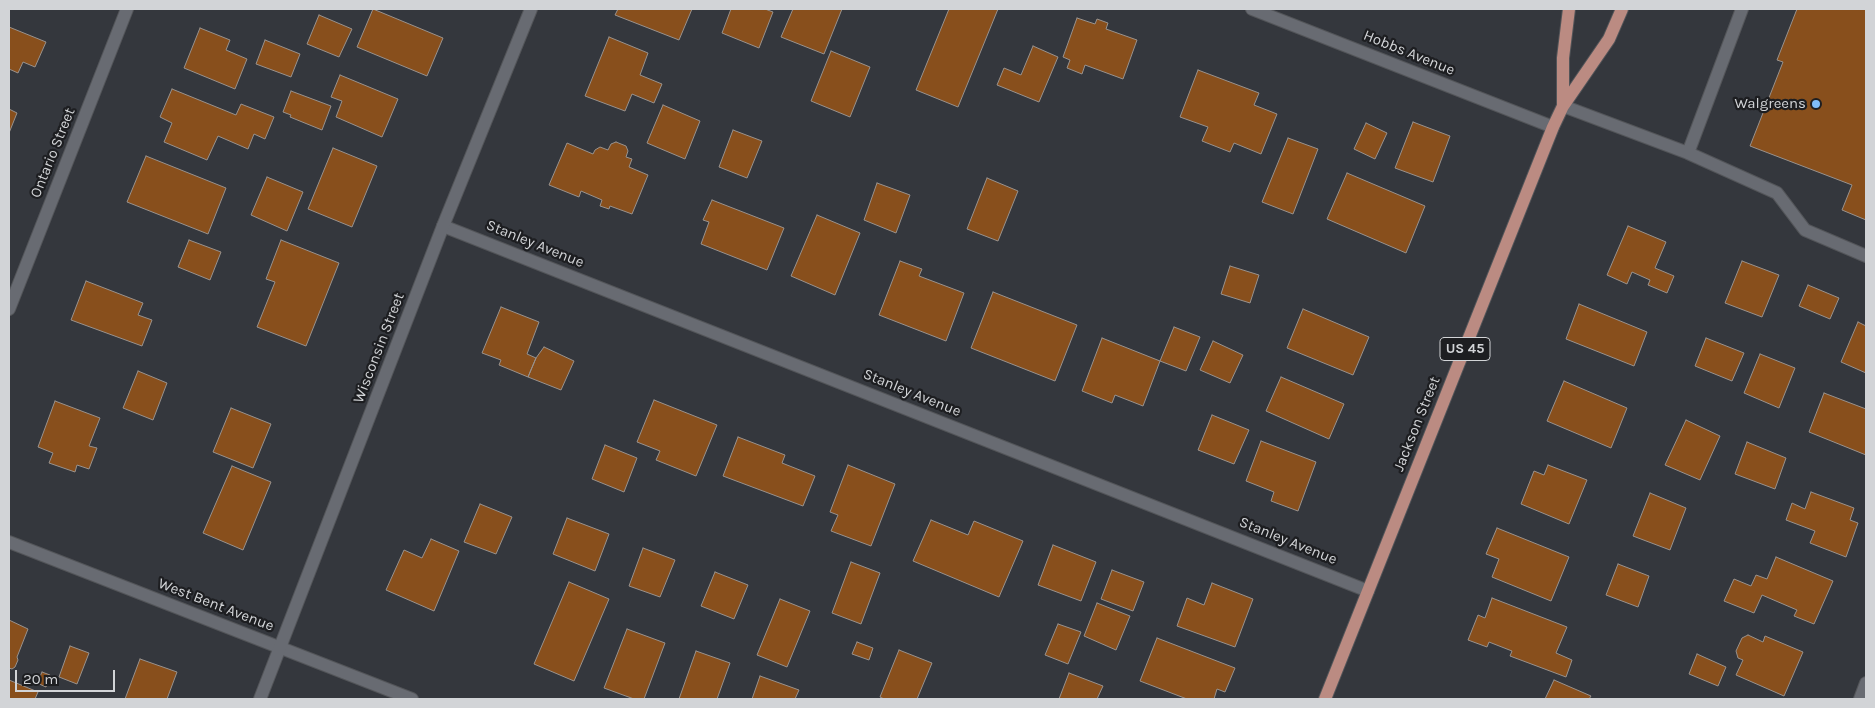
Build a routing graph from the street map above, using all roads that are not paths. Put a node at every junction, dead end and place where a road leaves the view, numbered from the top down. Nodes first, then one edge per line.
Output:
1 (127, 9) edge
2 (531, 9) edge
3 (1252, 9) edge
4 (1569, 9) edge
5 (1622, 9) edge
6 (1742, 9) edge
7 (1563, 106) junction
8 (1553, 127) junction
9 (1688, 153) junction
10 (443, 226) junction
11 (1866, 256) edge
12 (9, 309) edge
13 (9, 542) edge
14 (1368, 591) junction
15 (280, 648) junction
16 (1866, 683) edge
17 (260, 699) edge
18 (412, 699) edge
19 (1325, 699) edge
20 (1860, 699) edge

1 - 12 street, Ontario Street
2 - 10 street, Wisconsin Street
3 - 8 street, Hobbs Avenue
4 - 7 main road, Jackson Street / US 45
5 - 7 main road, Jackson Street / US 45
6 - 9 street
7 - 8 main road, Jackson Street / US 45
7 - 9 street
8 - 14 main road, Jackson Street / US 45
9 - 11 street
10 - 14 street, Stanley Avenue
10 - 15 street, Wisconsin Street
13 - 15 street, West Bent Avenue
14 - 19 main road, Jackson Street / US 45
15 - 17 street, Wisconsin Street
15 - 18 street, West Bent Avenue
16 - 20 street

